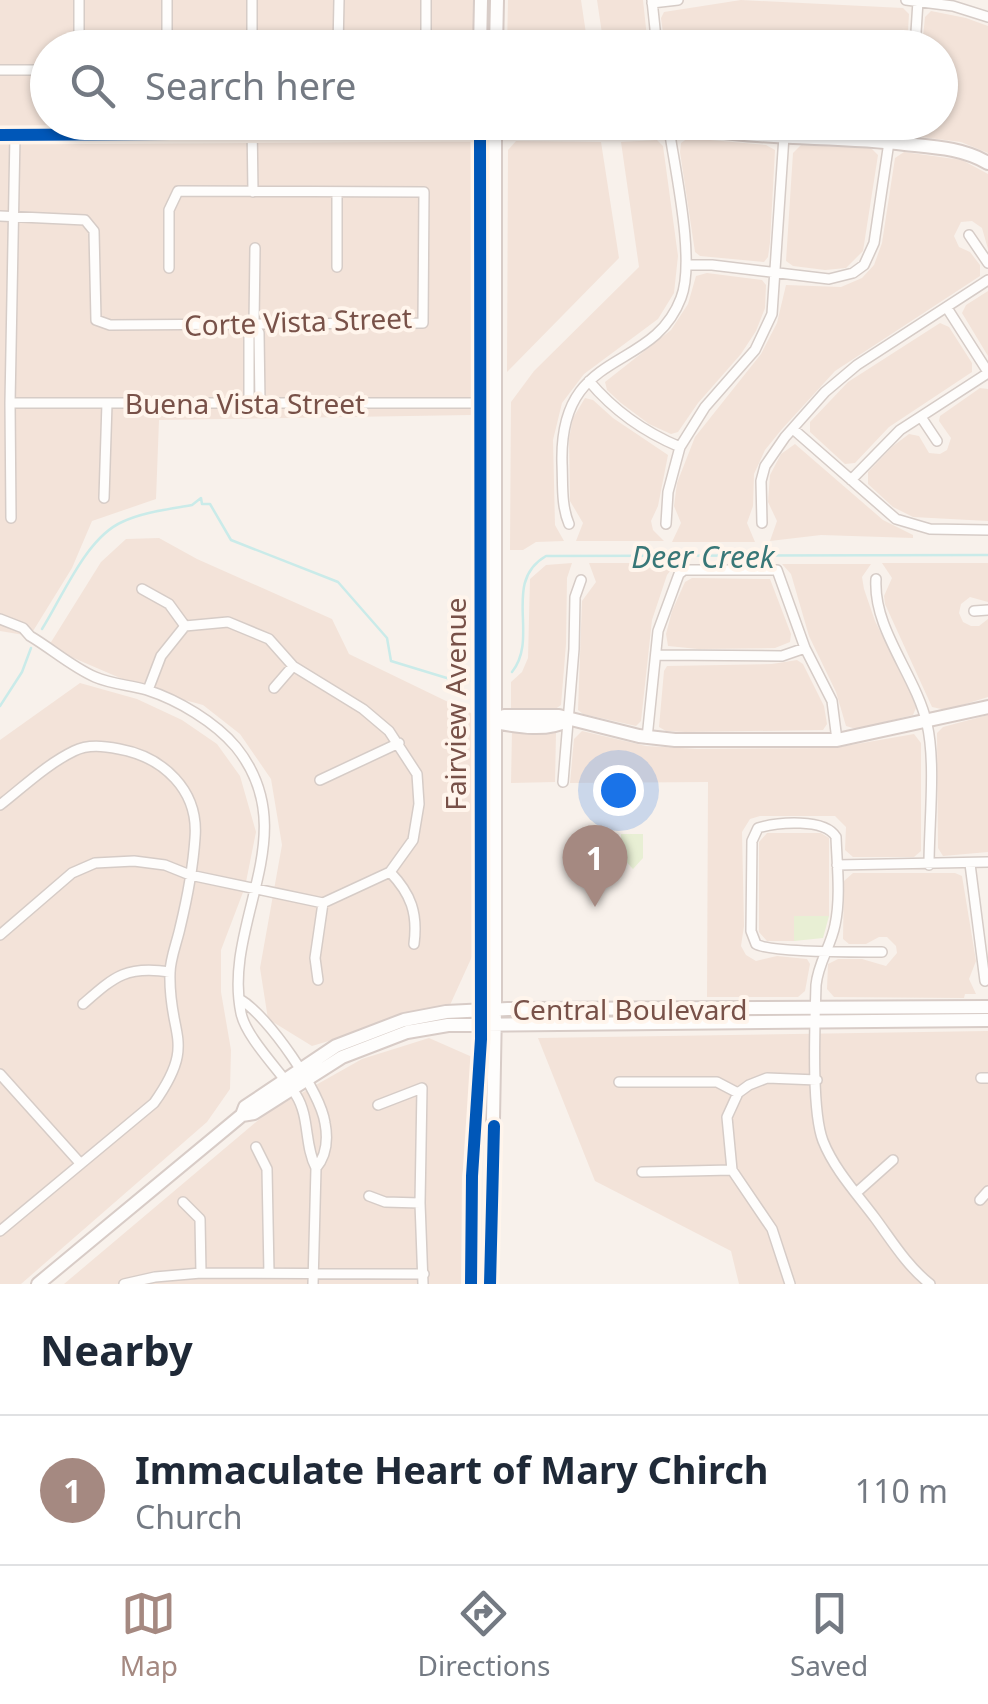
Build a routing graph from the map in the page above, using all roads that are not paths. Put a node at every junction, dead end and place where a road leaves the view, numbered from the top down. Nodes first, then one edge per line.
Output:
1 (79, 0) edge
2 (167, 0) edge
3 (252, 0) edge
4 (339, 0) edge
5 (426, 0) edge
6 (481, 0) edge
7 (497, 0) edge
8 (678, 0) edge
9 (906, 0) edge
10 (918, 1) edge
11 (652, 2) edge
12 (988, 17) edge
13 (79, 30) edge
14 (167, 30) edge
15 (252, 30) edge
16 (338, 30) edge
17 (426, 30) edge
18 (480, 30) edge
19 (496, 30) edge
20 (656, 30) edge
21 (916, 30) edge
22 (0, 70) edge
23 (30, 70) edge
24 (7, 135) edge
25 (251, 140) edge
26 (480, 140) edge
27 (495, 140) edge
28 (670, 140) edge
29 (784, 140) edge
30 (873, 140) edge
31 (889, 142) junction
32 (988, 163) edge
33 (253, 192) junction
34 (337, 192) junction
35 (0, 216) edge
36 (15, 216) junction
37 (969, 235) dead end
38 (256, 248) dead end
39 (988, 263) edge
40 (687, 265) junction
41 (337, 267) dead end
42 (169, 268) dead end
43 (776, 272) junction
44 (988, 280) edge
45 (947, 308) junction
46 (254, 325) junction
47 (13, 328) junction
48 (0, 329) edge
49 (988, 373) edge
50 (589, 381) junction
51 (255, 403) junction
52 (480, 403) junction
53 (10, 404) junction
54 (107, 404) junction
55 (921, 417) junction
56 (792, 428) junction
57 (937, 441) dead end
58 (680, 448) junction
59 (6, 457) edge
60 (851, 480) junction
61 (104, 498) dead end
62 (11, 518) dead end
63 (762, 523) dead end
64 (569, 524) dead end
65 (666, 524) dead end
66 (988, 530) edge
67 (876, 579) dead end
68 (581, 580) dead end
69 (142, 589) dead end
70 (988, 610) edge
71 (974, 612) dead end
72 (0, 618) edge
73 (185, 626) junction
74 (805, 648) junction
75 (656, 656) junction
76 (293, 666) junction
77 (274, 688) dead end
78 (148, 690) junction
79 (988, 707) edge
80 (568, 720) junction
81 (488, 721) junction
82 (927, 722) junction
83 (647, 738) junction
84 (838, 740) junction
85 (399, 743) junction
86 (320, 780) dead end
87 (563, 782) dead end
88 (0, 805) edge
89 (988, 862) edge
90 (930, 864) junction
91 (970, 864) junction
92 (837, 865) junction
93 (390, 872) junction
94 (190, 875) junction
95 (256, 890) junction
96 (323, 903) junction
97 (0, 935) edge
98 (414, 944) dead end
99 (826, 950) junction
100 (882, 952) dead end
101 (170, 972) junction
102 (318, 980) dead end
103 (985, 981) dead end
104 (240, 1000) junction
105 (83, 1004) dead end
106 (988, 1007) edge
107 (816, 1015) junction
108 (488, 1016) junction
109 (988, 1020) edge
110 (265, 1023) junction
111 (250, 1032) junction
112 (277, 1039) junction
113 (263, 1049) junction
114 (0, 1074) edge
115 (302, 1074) junction
116 (818, 1080) junction
117 (618, 1082) dead end
118 (287, 1084) junction
119 (738, 1093) junction
120 (378, 1106) dead end
121 (325, 1120) junction
122 (305, 1125) junction
123 (307, 1144) junction
124 (326, 1144) junction
125 (256, 1147) dead end
126 (893, 1160) dead end
127 (80, 1163) junction
128 (316, 1168) junction
129 (732, 1170) junction
130 (642, 1172) dead end
131 (988, 1190) edge
132 (856, 1193) junction
133 (369, 1196) dead end
134 (980, 1200) dead end
135 (183, 1202) dead end
136 (420, 1203) junction
137 (0, 1231) edge
138 (915, 1272) junction
139 (201, 1273) junction
140 (269, 1273) junction
141 (313, 1279) edge
142 (424, 1279) edge
143 (38, 1284) edge
144 (124, 1284) edge
145 (471, 1284) edge
146 (490, 1284) edge
147 (790, 1284) edge
148 (906, 1284) edge
149 (930, 1284) edge

1 - 13 street
2 - 14 street
3 - 15 street
4 - 16 street
5 - 17 street
6 - 18 street
7 - 19 street
8 - 11 street
9 - 10 street
10 - 12 street
10 - 21 street
11 - 20 street
22 - 23 street
24 - 36 street
25 - 33 street
26 - 52 street, Fairview Avenue
27 - 81 street, Fairview Avenue
28 - 40 street
29 - 43 street
30 - 31 street
31 - 32 street
31 - 43 street
33 - 34 street, Corte Vista Street
33 - 42 street, Corte Vista Street
34 - 41 street
34 - 46 street, Corte Vista Street
35 - 36 street
36 - 46 street, Corte Vista Street
36 - 47 street
37 - 39 street
38 - 46 street
40 - 43 street
40 - 50 street
43 - 58 street
44 - 45 street
45 - 49 street
45 - 56 street
46 - 51 street
47 - 48 street
47 - 53 street
49 - 55 street
50 - 58 street
50 - 64 street
51 - 52 street, Buena Vista Street
51 - 54 street, Buena Vista Street
52 - 81 street, Fairview Avenue
53 - 54 street, Buena Vista Street
53 - 59 street
54 - 61 street
55 - 57 street
55 - 60 street
56 - 60 street
56 - 63 street
58 - 65 street
59 - 62 street
60 - 66 street
67 - 82 street
68 - 80 street
69 - 73 street
70 - 71 street
72 - 78 street
73 - 76 street
73 - 78 street
74 - 75 street
74 - 75 street
74 - 84 street
75 - 83 street
76 - 77 street
76 - 85 street
78 - 95 street
79 - 82 street
80 - 81 street
80 - 83 street
80 - 87 street
81 - 108 street, Fairview Avenue
82 - 84 street
82 - 90 street
83 - 84 street
85 - 86 street
85 - 93 street
88 - 94 street
89 - 91 street
90 - 91 street
90 - 92 street
91 - 103 street
92 - 99 street
92 - 99 street
93 - 96 street
93 - 98 street
94 - 95 street
94 - 97 street
94 - 101 street
95 - 96 street
95 - 104 street
96 - 102 street
99 - 100 street
99 - 107 street
101 - 105 street
101 - 127 street
104 - 110 street
104 - 111 street
106 - 107 street, Central Boulevard
107 - 108 street, Central Boulevard
107 - 109 street, Central Boulevard
107 - 116 street
108 - 115 street, Central Boulevard
108 - 145 street, Fairview Avenue
108 - 146 street, Fairview Avenue
110 - 111 street
110 - 112 street
111 - 113 street
112 - 113 street
112 - 115 street
113 - 118 street
114 - 127 street
115 - 118 street, Central Boulevard
115 - 121 street
116 - 119 street
116 - 132 street
117 - 119 street
118 - 122 street
118 - 143 street, Central Boulevard
119 - 129 street
120 - 136 street
121 - 122 street
121 - 124 street
122 - 123 street
123 - 124 street
123 - 128 street
124 - 128 street
125 - 140 street
126 - 132 street
127 - 137 street
128 - 141 street
129 - 130 street
129 - 147 street
131 - 134 street
132 - 138 street
133 - 136 street
135 - 139 street
136 - 142 street
138 - 148 street
138 - 149 street
139 - 140 street
139 - 144 street
140 - 141 street
141 - 142 street

